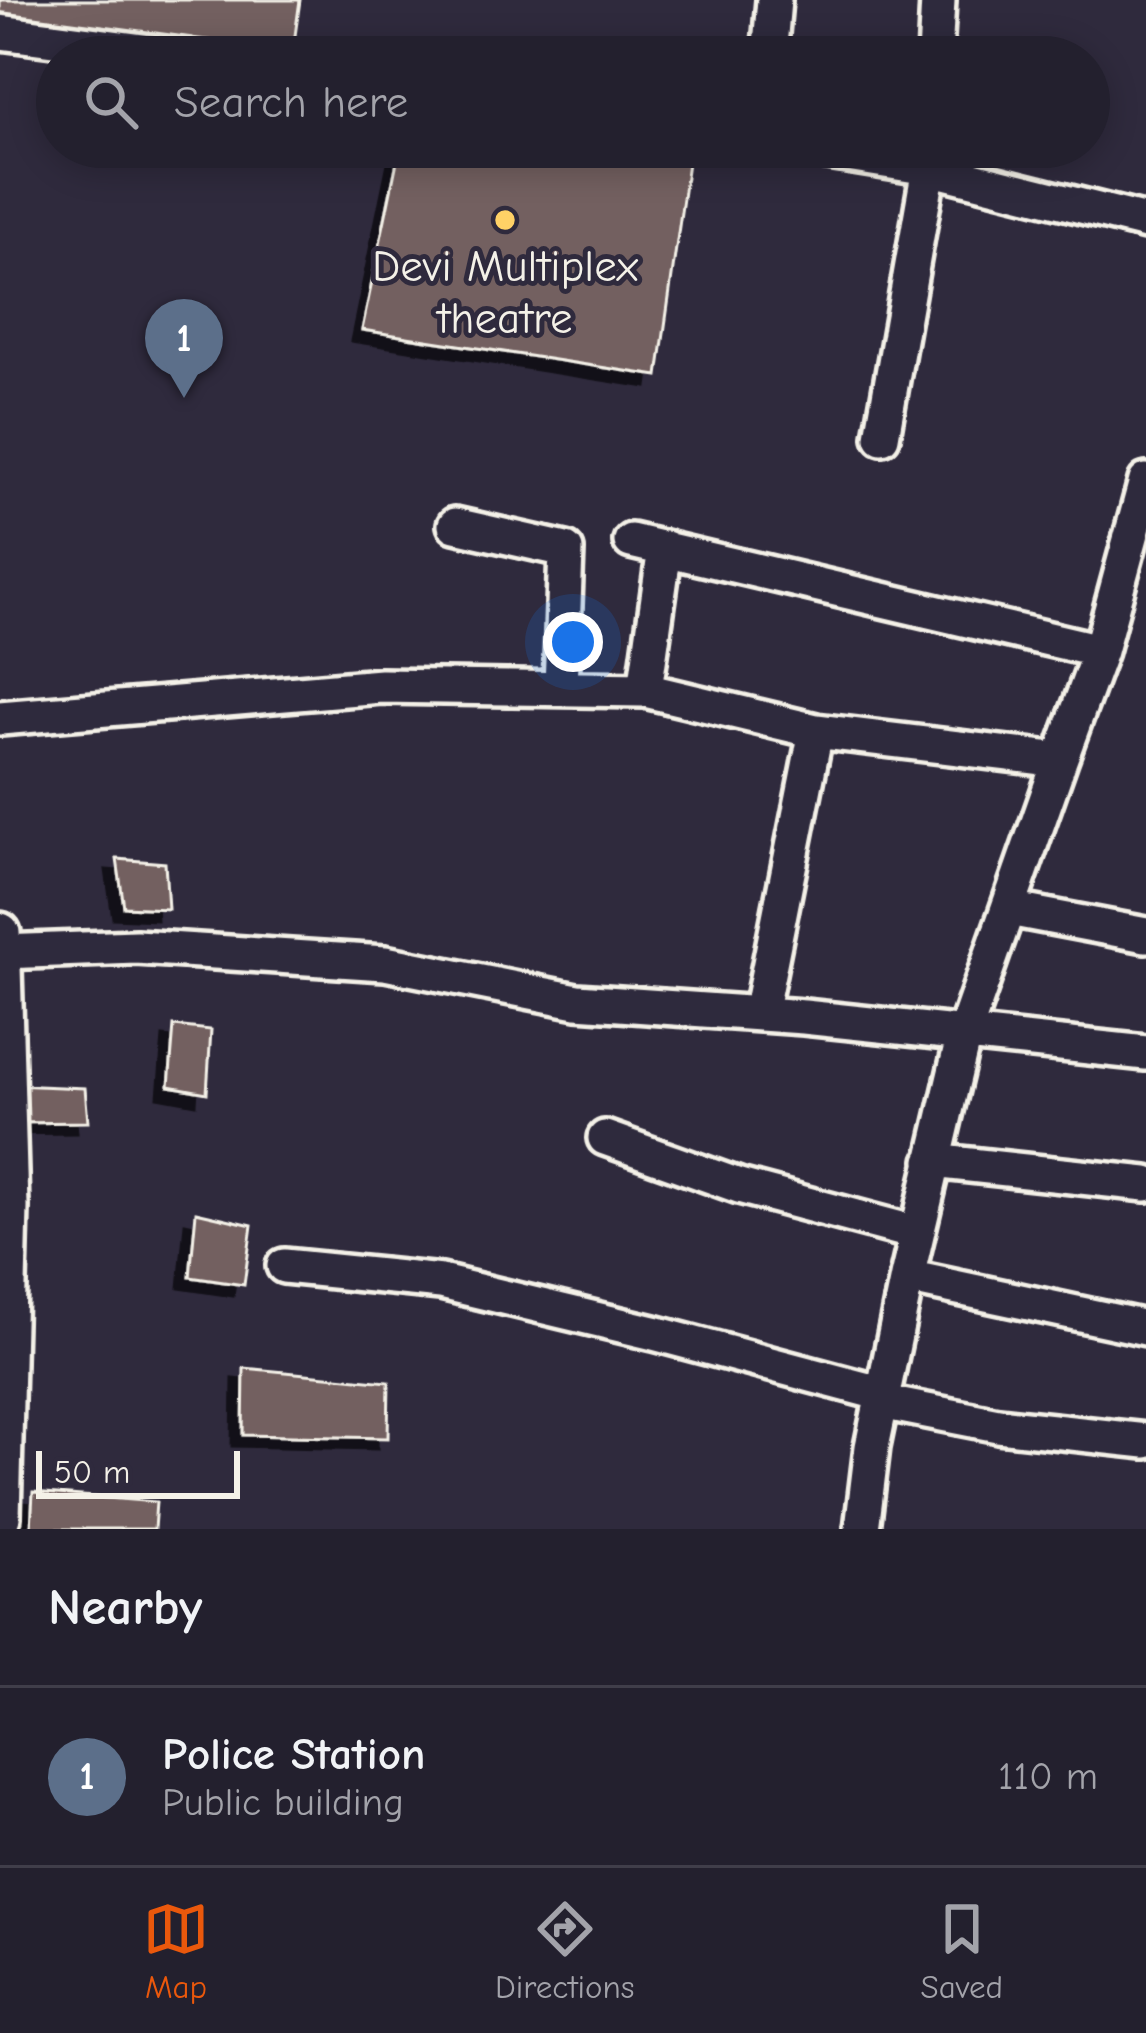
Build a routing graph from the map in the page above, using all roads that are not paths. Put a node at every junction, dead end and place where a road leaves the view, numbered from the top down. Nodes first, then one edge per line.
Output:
1 (774, 0) edge
2 (938, 0) edge
3 (0, 32) edge
4 (771, 36) edge
5 (935, 36) edge
6 (36, 37) edge
7 (927, 168) edge
8 (966, 168) edge
9 (1146, 222) edge
10 (882, 437) dead end
11 (1145, 487) edge
12 (455, 525) dead end
13 (631, 541) dead end
14 (664, 548) junction
15 (1100, 651) junction
16 (561, 688) junction
17 (645, 689) junction
18 (0, 718) edge
19 (816, 731) junction
20 (1060, 760) junction
21 (1009, 909) junction
22 (1146, 935) edge
23 (1, 942) edge
24 (760, 1014) junction
25 (964, 1034) junction
26 (1146, 1053) edge
27 (605, 1138) dead end
28 (933, 1161) junction
29 (1146, 1184) edge
30 (916, 1233) junction
31 (284, 1266) dead end
32 (907, 1277) junction
33 (3, 1324) edge
34 (1146, 1328) edge
35 (882, 1398) junction
36 (1146, 1441) edge
37 (0, 1491) edge
38 (0, 1516) edge
39 (862, 1529) edge

1 - 4 street
2 - 5 street
3 - 6 street
7 - 10 street
8 - 9 street
11 - 15 street
12 - 16 street
13 - 14 street
14 - 15 street
14 - 17 street
15 - 20 street
16 - 17 street
16 - 18 street
17 - 19 street
19 - 20 street
19 - 24 street
20 - 21 street
21 - 22 street
21 - 25 street
23 - 24 street
23 - 33 main road
24 - 25 street
25 - 26 street
25 - 28 street
27 - 30 street
28 - 29 street
28 - 30 street
30 - 32 street
31 - 35 street
32 - 34 street
32 - 35 street
33 - 37 main road
35 - 36 street
35 - 39 street
37 - 38 main road

